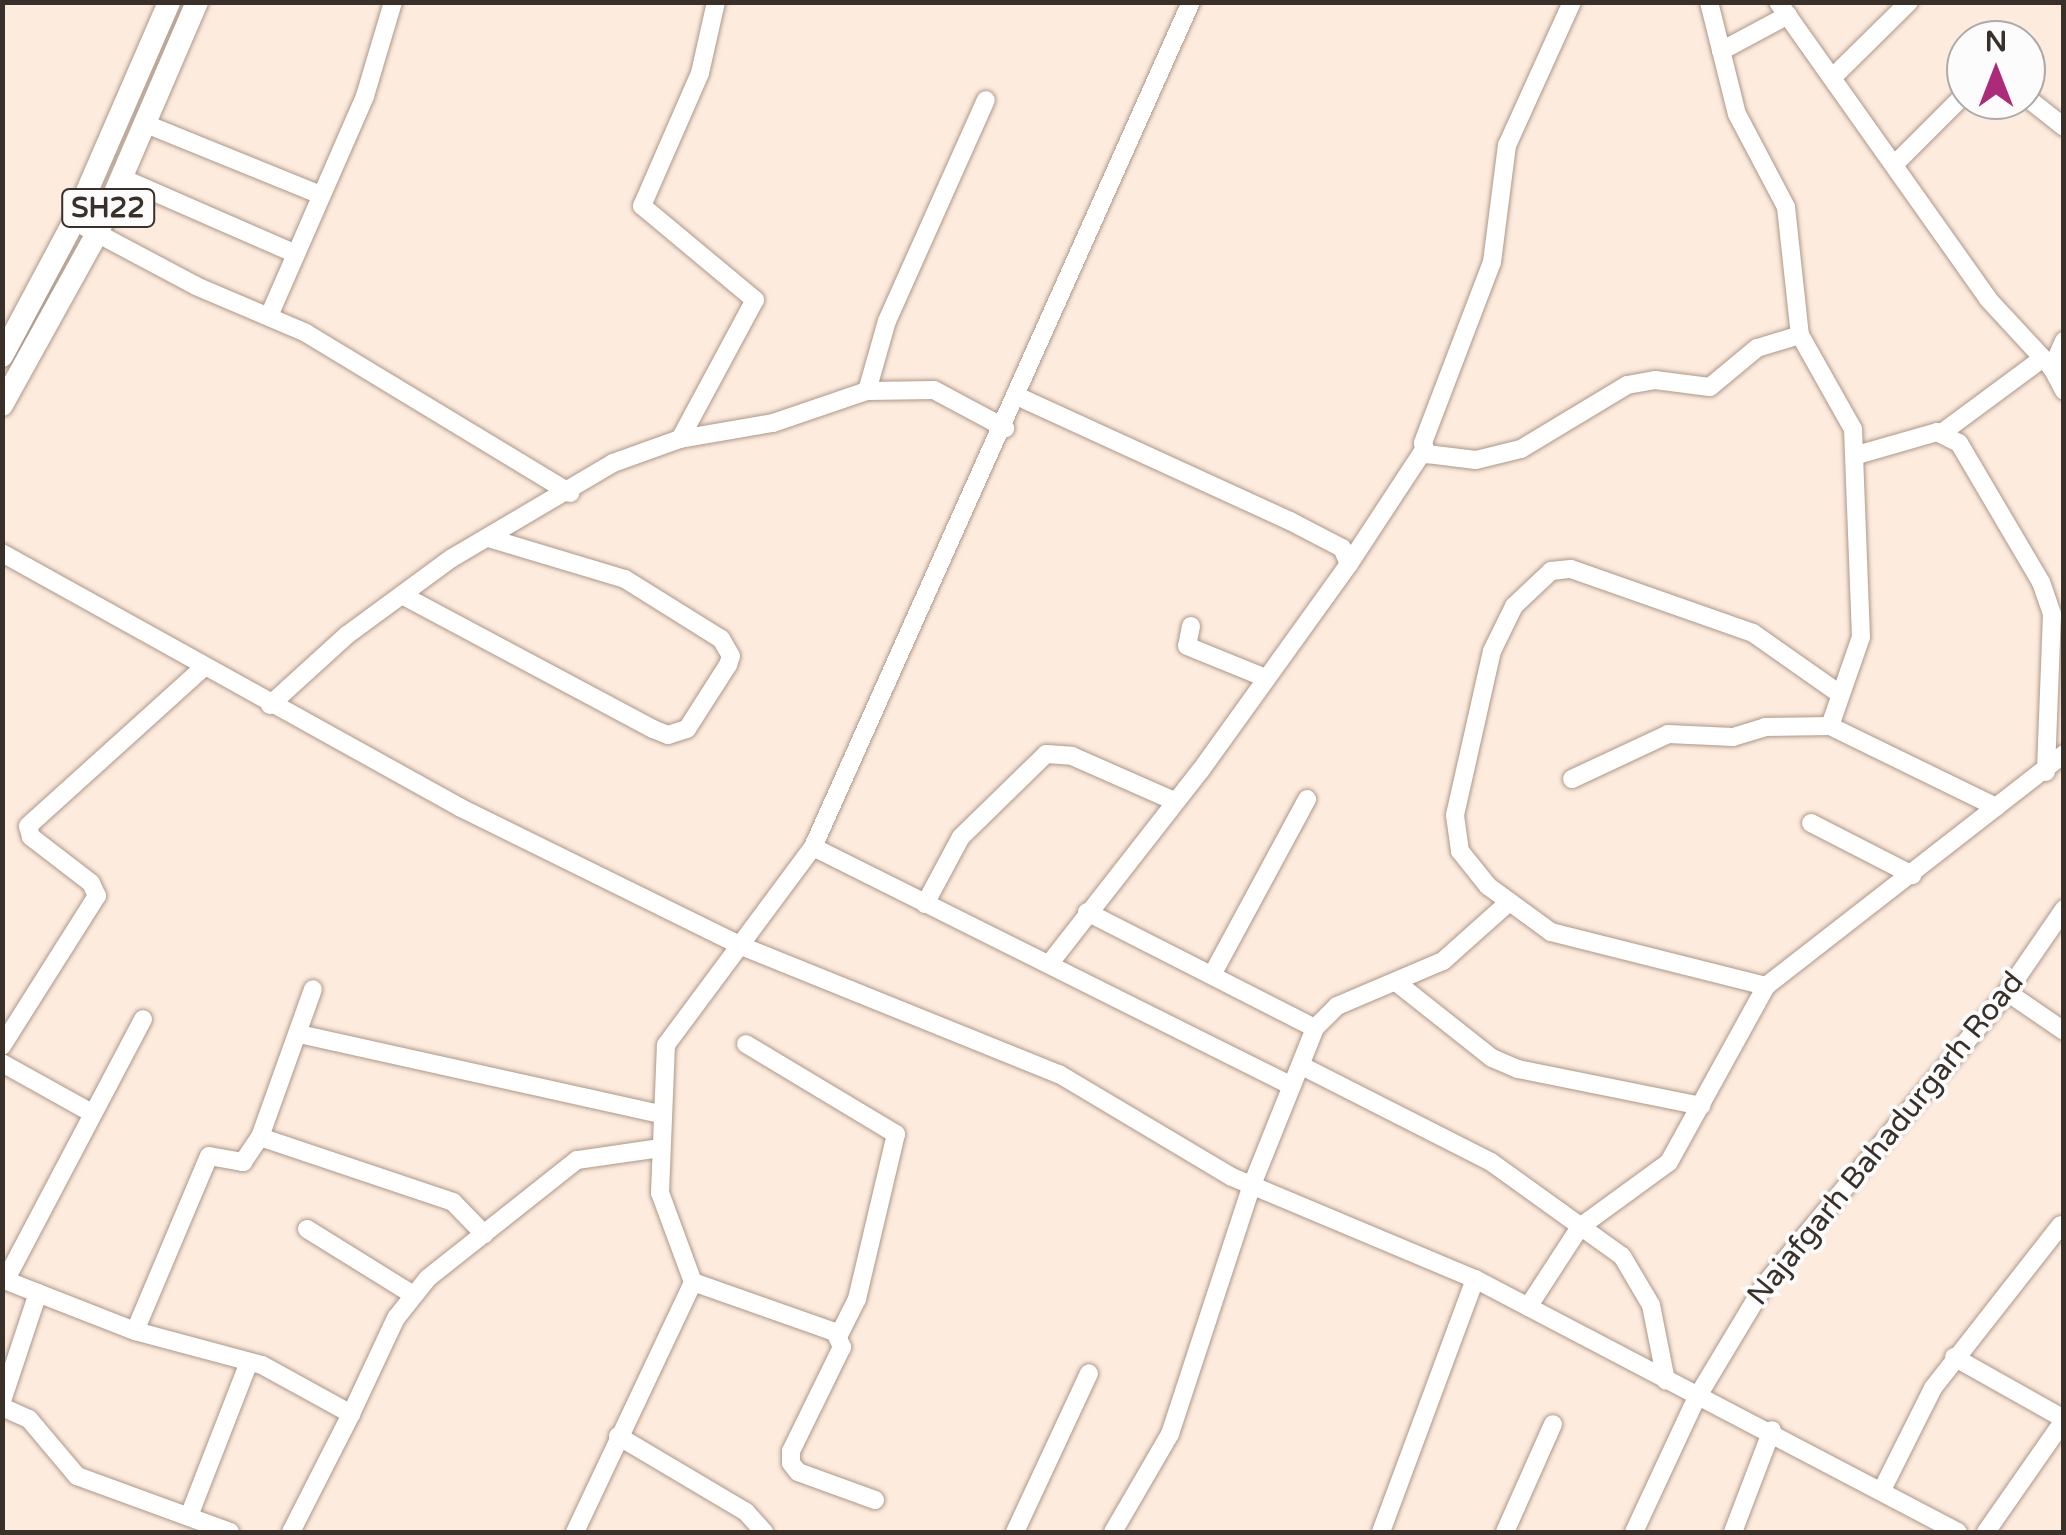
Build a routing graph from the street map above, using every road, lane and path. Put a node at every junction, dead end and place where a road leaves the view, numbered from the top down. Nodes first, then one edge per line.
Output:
1 (169, 2) edge
2 (196, 2) edge
3 (392, 2) edge
4 (716, 2) edge
5 (1191, 2) edge
6 (1572, 2) edge
7 (1708, 2) edge
8 (1909, 2) edge
9 (1783, 9) edge
10 (1721, 51) junction
11 (1832, 78) junction
12 (986, 100) dead end
13 (1946, 112) edge
14 (146, 124) junction
15 (1896, 163) junction
16 (122, 178) junction
17 (318, 194) junction
18 (74, 220) junction
19 (98, 232) junction
20 (294, 253) junction
21 (268, 316) junction
22 (1800, 334) junction
23 (2064, 341) edge
24 (2, 356) edge
25 (2048, 363) junction
26 (867, 391) junction
27 (2064, 391) edge
28 (1019, 398) junction
29 (2, 405) edge
30 (1005, 428) junction
31 (1944, 432) junction
32 (680, 439) junction
33 (1424, 450) junction
34 (1857, 455) junction
35 (570, 493) junction
36 (488, 538) junction
37 (2, 553) edge
38 (1349, 564) junction
39 (402, 594) junction
40 (1191, 626) dead end
41 (204, 667) junction
42 (1266, 678) junction
43 (1837, 692) junction
44 (270, 705) junction
45 (1830, 726) junction
46 (2064, 754) edge
47 (2046, 772) junction
48 (1572, 779) dead end
49 (1307, 799) dead end
50 (1174, 802) junction
51 (1996, 808) junction
52 (1811, 822) dead end
53 (813, 848) junction
54 (1912, 875) junction
55 (1509, 902) junction
56 (925, 904) junction
57 (2064, 909) edge
58 (1087, 912) junction
59 (739, 945) junction
60 (1049, 964) junction
61 (1212, 976) junction
62 (1396, 982) junction
63 (1766, 986) junction
64 (313, 989) dead end
65 (2006, 992) junction
66 (143, 1019) dead end
67 (1315, 1028) junction
68 (2064, 1031) edge
69 (299, 1034) junction
70 (746, 1044) dead end
71 (2, 1046) edge
72 (2, 1063) edge
73 (1302, 1066) junction
74 (1292, 1086) junction
75 (1701, 1106) junction
76 (90, 1112) junction
77 (660, 1114) junction
78 (260, 1137) junction
79 (660, 1148) junction
80 (1252, 1184) junction
81 (2061, 1226) dead end
82 (1580, 1227) junction
83 (306, 1229) dead end
84 (484, 1234) junction
85 (4, 1280) edge
86 (1476, 1280) junction
87 (693, 1282) junction
88 (38, 1293) junction
89 (412, 1294) junction
90 (1528, 1306) junction
91 (136, 1331) junction
92 (838, 1336) junction
93 (1954, 1357) junction
94 (248, 1362) junction
95 (1090, 1373) dead end
96 (1666, 1381) junction
97 (1696, 1398) junction
98 (2, 1404) edge
99 (352, 1414) junction
100 (2064, 1419) edge
101 (1553, 1424) dead end
102 (1772, 1430) junction
103 (618, 1436) junction
104 (1882, 1490) junction
105 (875, 1500) dead end
106 (190, 1516) junction
107 (208, 1528) edge
108 (1948, 1530) edge
109 (230, 1532) edge
110 (291, 1532) edge
111 (575, 1532) edge
112 (764, 1532) edge
113 (1015, 1532) edge
114 (1113, 1532) edge
115 (1381, 1532) edge
116 (1505, 1532) edge
117 (1634, 1532) edge
118 (1733, 1532) edge
119 (1986, 1532) edge

1 - 18 main road, SH22
2 - 14 main road, SH22
3 - 17 street
4 - 32 street
5 - 28 street
6 - 33 street
7 - 10 street
8 - 11 street
9 - 10 street
9 - 11 street
10 - 22 street
11 - 15 street
12 - 26 street
13 - 15 street
14 - 16 main road, SH22
14 - 17 street
15 - 25 street
16 - 19 main road, SH22
16 - 20 street
17 - 20 street
18 - 19 street
18 - 24 main road, SH22
19 - 21 street
19 - 29 main road, SH22
20 - 21 street
21 - 35 street
22 - 33 street
22 - 34 street
23 - 25 street
25 - 27 street
25 - 31 street
26 - 30 street
26 - 32 street
28 - 30 street
28 - 38 street
30 - 53 street
31 - 34 street
31 - 47 street
32 - 35 street
33 - 38 street
34 - 43 street
35 - 36 street
36 - 39 street
36 - 39 street
37 - 41 street
38 - 42 street
39 - 44 street
40 - 42 street
41 - 44 street
41 - 71 street
42 - 50 street
43 - 45 street
43 - 55 street
44 - 59 street
45 - 48 street
45 - 51 street
46 - 47 street
47 - 51 street
49 - 61 street
50 - 56 street
50 - 58 street
51 - 54 street
52 - 54 street
53 - 56 street
53 - 59 street
54 - 63 street
55 - 62 street
55 - 63 street
56 - 60 street
57 - 65 street, Najafgarh Bahadurgarh Road
58 - 60 street
58 - 61 street
59 - 77 street
59 - 80 street
60 - 74 street
61 - 67 street
62 - 67 street
62 - 75 street
63 - 75 street
64 - 69 street
65 - 68 street
65 - 97 street, Najafgarh Bahadurgarh Road
66 - 76 street
67 - 73 street
69 - 77 street
69 - 78 street
70 - 92 street
72 - 76 street
73 - 74 street
73 - 82 street
74 - 80 street
75 - 82 street
76 - 85 street
77 - 79 street
78 - 84 street
78 - 91 street
79 - 84 street
79 - 87 street
80 - 86 street
80 - 114 street
81 - 93 street
82 - 90 street
82 - 96 street
83 - 89 street
84 - 89 street
85 - 88 street
86 - 90 street
86 - 115 street
87 - 92 street
87 - 103 street
88 - 91 street
88 - 98 street
89 - 99 street
90 - 96 street
91 - 94 street
92 - 105 street
93 - 100 street
93 - 104 street
94 - 99 street
94 - 106 street
95 - 113 street
96 - 97 street
97 - 102 street
97 - 117 street, Najafgarh Bahadurgarh Road
98 - 106 street
99 - 110 street
100 - 119 street
101 - 116 street
102 - 104 street
102 - 118 street
103 - 111 street
103 - 112 street
104 - 108 street
106 - 107 street
107 - 109 street

